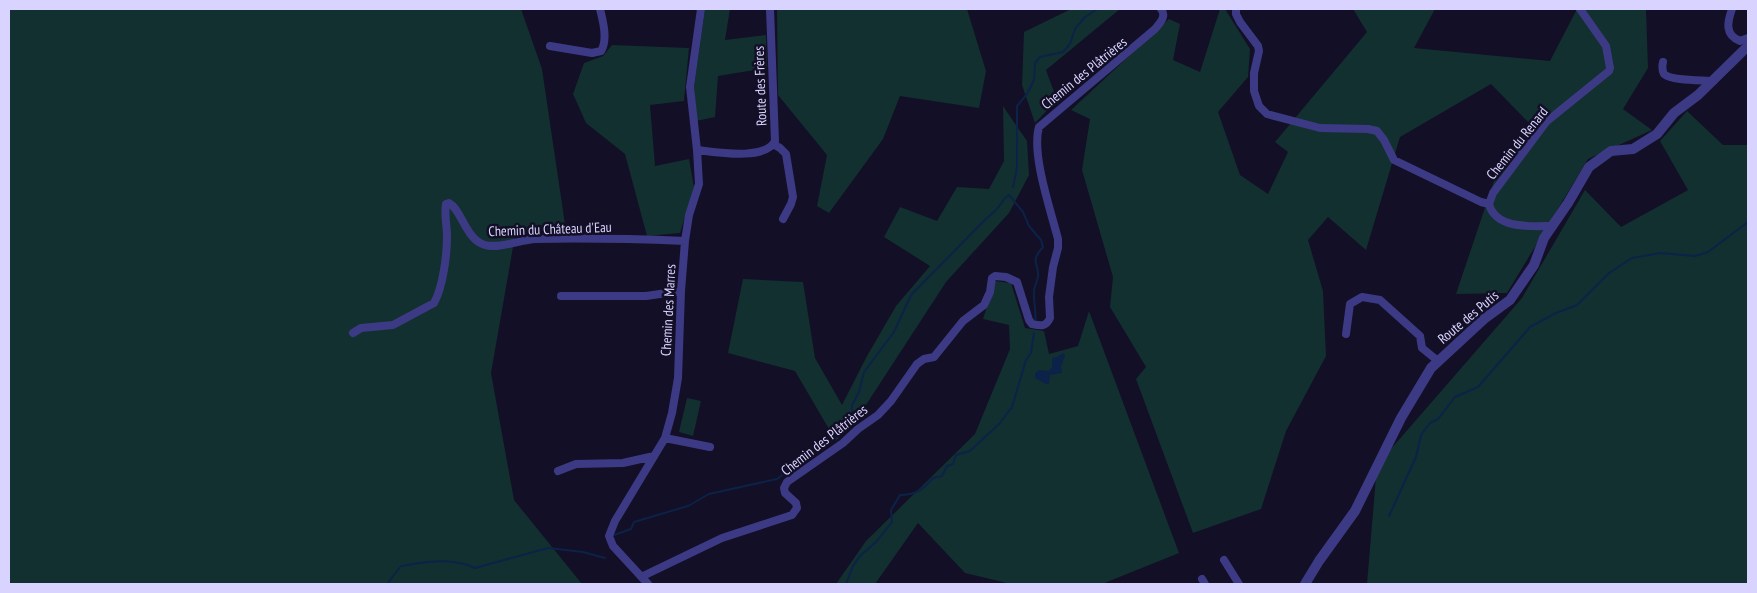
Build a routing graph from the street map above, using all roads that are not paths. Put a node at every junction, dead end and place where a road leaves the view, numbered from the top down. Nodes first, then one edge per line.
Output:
1 (600, 9) edge
2 (701, 9) edge
3 (770, 9) edge
4 (1161, 9) edge
5 (1236, 9) edge
6 (1580, 9) edge
7 (1732, 9) edge
8 (1748, 38) edge
9 (550, 46) dead end
10 (1748, 46) edge
11 (1663, 62) dead end
12 (1713, 81) junction
13 (773, 144) junction
14 (697, 150) junction
15 (1489, 204) junction
16 (783, 219) dead end
17 (1553, 226) junction
18 (685, 241) junction
19 (680, 291) junction
20 (561, 296) dead end
21 (352, 333) dead end
22 (1346, 334) dead end
23 (1438, 360) junction
24 (664, 438) junction
25 (710, 448) dead end
26 (654, 456) junction
27 (558, 471) dead end
28 (1224, 560) dead end
29 (643, 576) junction
30 (648, 584) edge
31 (1239, 584) edge
32 (1305, 584) edge

1 - 9 street
2 - 14 street, Chemin des Marres
3 - 13 street, Route des Frères
4 - 29 street, Chemin des Plâtrières
5 - 15 street
6 - 15 street, Chemin du Renard
7 - 8 street
10 - 12 street, Route des Putis
11 - 12 street
12 - 17 street, Route des Putis
13 - 14 street, Route des Frères
13 - 16 street
14 - 18 street, Chemin des Marres
15 - 17 street
17 - 23 street, Route des Putis
18 - 19 street, Chemin des Marres
18 - 21 street, Chemin du Château d'Eau
19 - 20 street
19 - 24 street, Chemin des Marres
22 - 23 street
23 - 32 street, Route des Putis
24 - 25 street
24 - 26 street, Chemin des Marres
26 - 27 street
26 - 29 street, Chemin des Marres
28 - 31 street
29 - 30 street, Chemin des Marres

